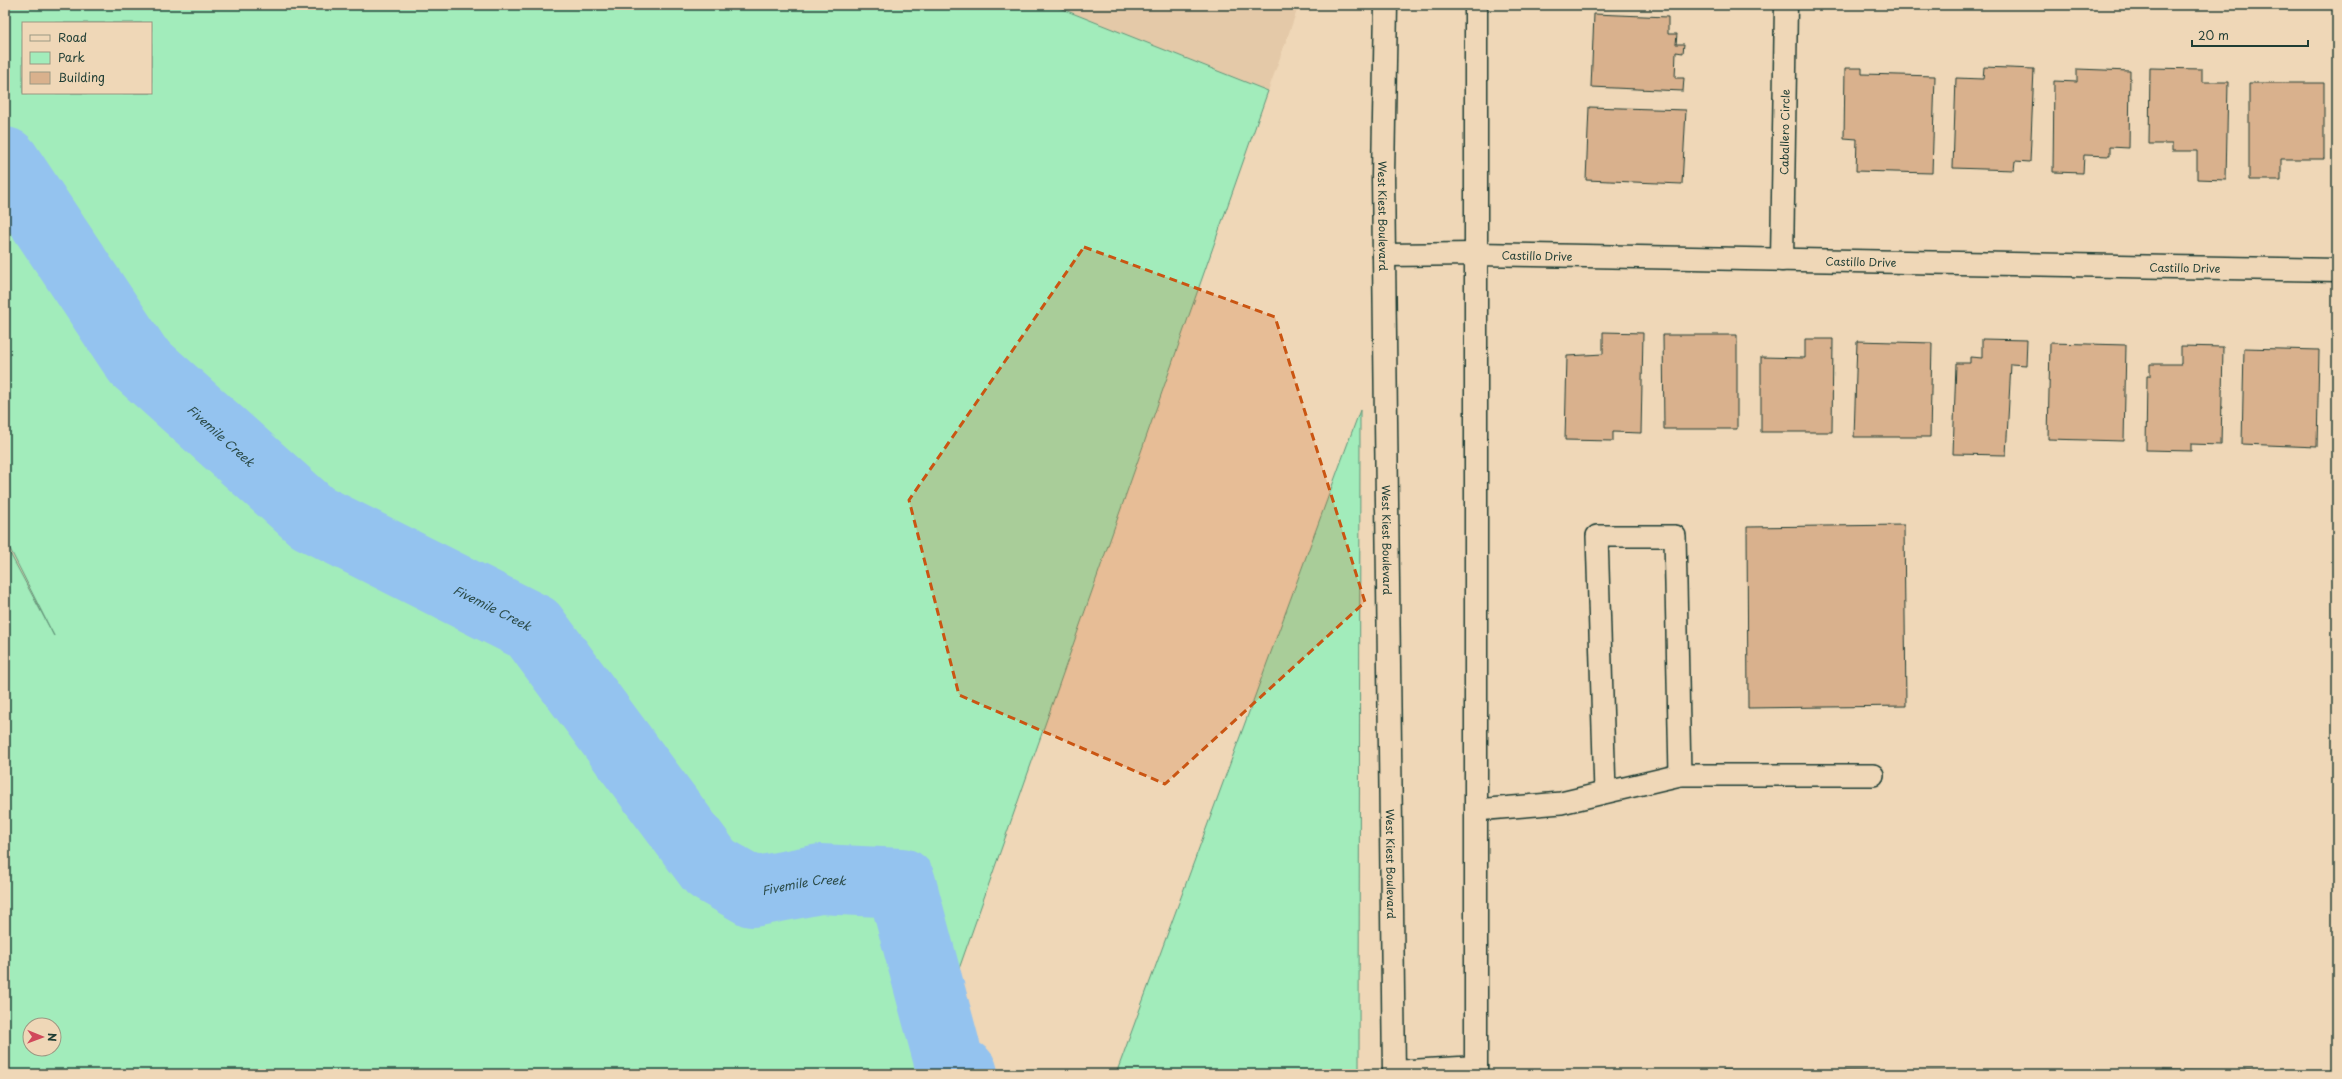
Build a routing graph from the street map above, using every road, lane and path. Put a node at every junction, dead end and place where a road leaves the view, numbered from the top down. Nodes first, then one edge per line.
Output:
1 (1386, 5) edge
2 (1476, 5) edge
3 (1786, 5) edge
4 (1476, 254) junction
5 (1384, 255) junction
6 (1782, 260) junction
7 (2337, 270) edge
8 (1680, 775) junction
9 (1873, 775) dead end
10 (1605, 792) junction
11 (1476, 810) junction
12 (1476, 1070) edge
13 (1394, 1073) edge

1 - 5 main road, West Kiest Boulevard
2 - 4 main road
3 - 6 main road, Caballero Circle
4 - 5 main road, Castillo Drive
4 - 6 main road, Castillo Drive
4 - 11 main road
5 - 13 main road, West Kiest Boulevard
6 - 7 main road, Castillo Drive
8 - 9 lane
8 - 10 lane
8 - 10 lane
10 - 11 lane
11 - 12 main road
12 - 13 main road

